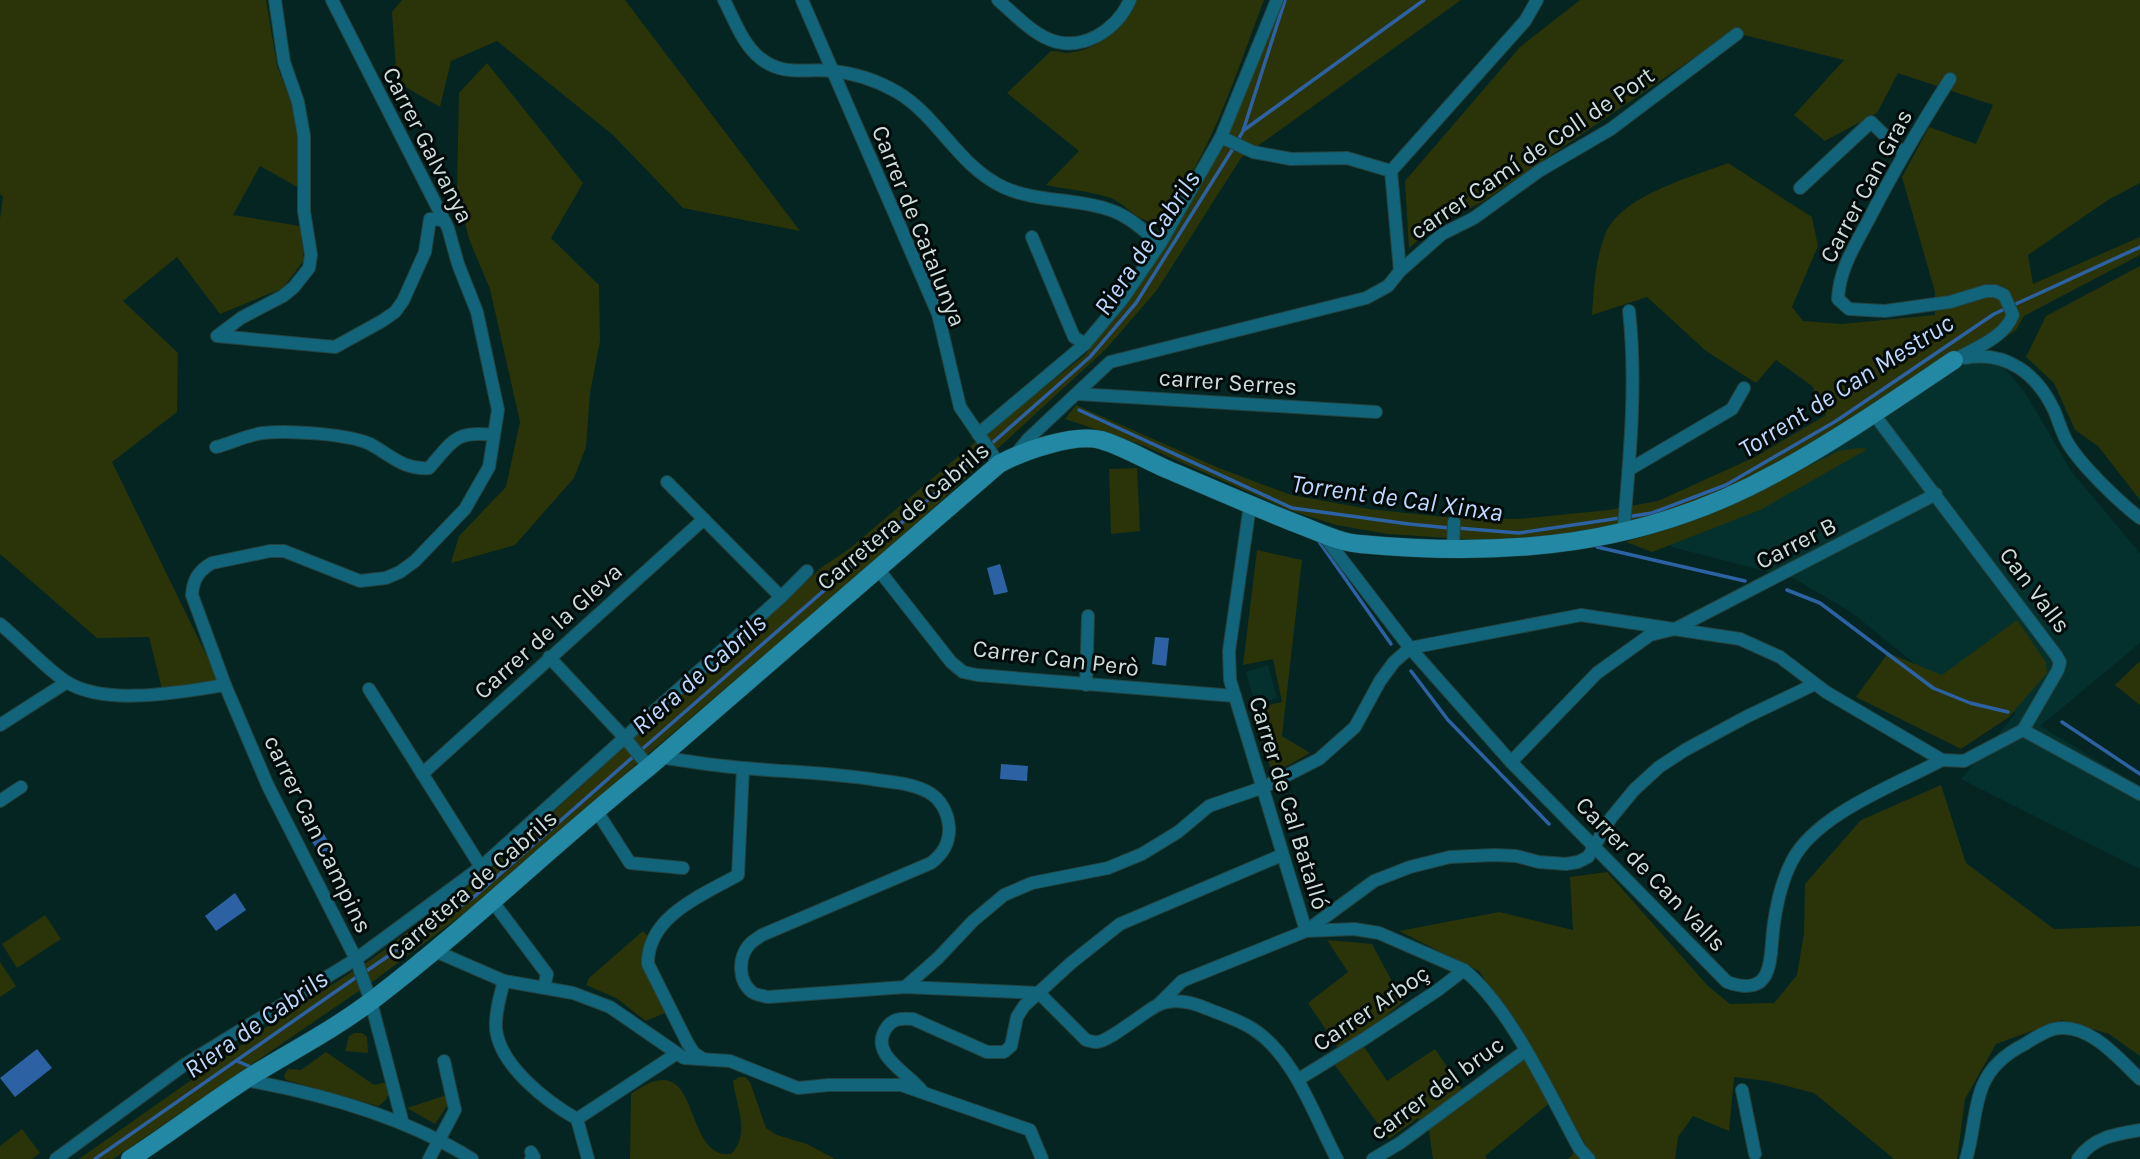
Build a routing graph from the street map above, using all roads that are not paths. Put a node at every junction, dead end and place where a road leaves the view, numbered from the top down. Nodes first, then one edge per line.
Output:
1 (275, 0) edge
2 (332, 0) edge
3 (724, 0) edge
4 (802, 0) edge
5 (998, 0) edge
6 (1130, 0) edge
7 (1277, 0) edge
8 (1537, 0) edge
9 (1738, 34) dead end
10 (831, 71) junction
11 (1950, 79) dead end
12 (1231, 141) junction
13 (1903, 153) junction
14 (1391, 171) junction
15 (1800, 188) dead end
16 (443, 220) junction
17 (1032, 237) dead end
18 (1160, 244) junction
19 (1400, 271) junction
20 (1629, 311) dead end
21 (1085, 344) junction
22 (1954, 360) junction
23 (1744, 388) dead end
24 (1078, 394) junction
25 (1376, 412) dead end
26 (1873, 413) junction
27 (494, 435) junction
28 (981, 437) junction
29 (216, 447) dead end
30 (1016, 454) junction
31 (996, 460) junction
32 (1630, 469) junction
33 (667, 482) dead end
34 (1936, 494) junction
35 (1250, 505) junction
36 (2140, 518) edge
37 (704, 519) junction
38 (1454, 522) dead end
39 (1623, 529) junction
40 (1322, 533) junction
41 (1453, 543) junction
42 (878, 569) junction
43 (807, 571) dead end
44 (781, 597) junction
45 (1088, 616) dead end
46 (0, 624) edge
47 (1675, 629) junction
48 (1410, 648) junction
49 (549, 657) junction
50 (67, 682) junction
51 (1815, 684) junction
52 (225, 685) junction
53 (1086, 685) junction
54 (369, 689) dead end
55 (1235, 696) junction
56 (0, 725) edge
57 (2023, 730) junction
58 (628, 741) junction
59 (1942, 760) junction
60 (650, 761) junction
61 (1511, 762) junction
62 (743, 768) junction
63 (422, 774) junction
64 (1264, 787) junction
65 (20, 788) dead end
66 (2140, 794) edge
67 (0, 801) edge
68 (596, 810) junction
69 (1596, 846) junction
70 (1282, 855) junction
71 (481, 867) junction
72 (683, 867) dead end
73 (493, 902) junction
74 (1307, 931) junction
75 (435, 951) junction
76 (357, 963) junction
77 (1464, 970) junction
78 (504, 981) junction
79 (905, 987) junction
80 (544, 988) junction
81 (1039, 993) junction
82 (369, 997) junction
83 (1159, 1004) junction
84 (1525, 1051) junction
85 (676, 1054) junction
86 (704, 1059) junction
87 (444, 1061) dead end
88 (1299, 1079) junction
89 (2140, 1079) edge
90 (245, 1080) junction
91 (1742, 1090) dead end
92 (922, 1091) junction
93 (398, 1119) junction
94 (577, 1119) junction
95 (2140, 1130) edge
96 (438, 1141) junction
97 (1757, 1157) edge
98 (56, 1159) edge
99 (130, 1159) edge
100 (429, 1159) edge
101 (472, 1159) edge
102 (588, 1159) edge
103 (1042, 1159) edge
104 (1337, 1159) edge
105 (1373, 1159) edge
106 (1589, 1159) edge
107 (1966, 1159) edge
108 (2078, 1159) edge

1 - 16 street
2 - 16 street, Carrer Galvanya
3 - 10 street
4 - 10 street, Carrer de Catalunya
5 - 6 street
7 - 12 street
8 - 14 street
9 - 19 street, carrer Camí de Coll de Port
10 - 18 street
10 - 28 street, Carrer de Catalunya
11 - 13 street, Carrer Can Gras
12 - 14 street
12 - 18 street
13 - 15 street
13 - 22 street, Carrer Can Gras
14 - 19 street
16 - 27 street, Carrer Galvanya
17 - 21 street
18 - 21 street
19 - 24 street, carrer Camí de Coll de Port
20 - 32 street
21 - 28 street
22 - 26 street, Carretera de Cabrils
22 - 36 street
23 - 32 street
24 - 25 street, carrer Serres
24 - 30 street, carrer Camí de Coll de Port
26 - 34 street, Can Valls
26 - 39 street, Carretera de Cabrils
27 - 29 street
27 - 52 street, Carrer Galvanya
28 - 31 street, Carrer de Catalunya
30 - 31 street, Carretera de Cabrils
30 - 35 street, Carretera de Cabrils
31 - 42 street, Carretera de Cabrils
32 - 39 street
33 - 37 street
34 - 47 street, Carrer B
34 - 57 street, Can Valls
35 - 40 street, Carretera de Cabrils
35 - 55 street, Carrer de Cal Batalló
37 - 44 street
37 - 49 street, Carrer de la Gleva
38 - 41 street
39 - 41 street, Carretera de Cabrils
40 - 41 street, Carretera de Cabrils
40 - 48 street, Carrer de Can Valls
42 - 53 street, Carrer Can Però
42 - 60 street, Carretera de Cabrils
43 - 44 street
44 - 58 street
45 - 53 street
46 - 50 street
47 - 48 street
47 - 51 street
47 - 61 street, Carrer B
48 - 61 street, Carrer de Can Valls
48 - 64 street
49 - 58 street
49 - 63 street, Carrer de la Gleva
50 - 52 street
50 - 56 street
51 - 59 street
51 - 69 street
52 - 76 street, carrer Can Campins
53 - 55 street, Carrer Can Però
54 - 63 street
55 - 64 street, Carrer de Cal Batalló
57 - 59 street
57 - 66 street
58 - 60 street
58 - 71 street
59 - 69 street, Carrer de Can Valls
60 - 62 street
60 - 68 street, Carretera de Cabrils
61 - 69 street, Carrer de Can Valls
62 - 79 street
62 - 86 street
63 - 71 street
64 - 70 street, Carrer de Cal Batalló
64 - 79 street
65 - 67 street
68 - 72 street
68 - 73 street, Carretera de Cabrils
69 - 74 street
70 - 74 street, Carrer de Cal Batalló
70 - 81 street
71 - 76 street
73 - 75 street, Carretera de Cabrils
73 - 80 street
74 - 77 street, Carrer de Cal Batalló
74 - 83 street
75 - 78 street
75 - 82 street, Carretera de Cabrils
76 - 82 street, carrer Can Campins
76 - 98 street
77 - 84 street, Carrer de Cal Batalló
77 - 88 street, Carrer Arboç
78 - 80 street
78 - 94 street
79 - 81 street
80 - 85 street
81 - 83 street
81 - 92 street
82 - 90 street, Carretera de Cabrils
82 - 93 street, carrer Can Campins
83 - 88 street
84 - 105 street, carrer del bruc
84 - 106 street, Carrer de Cal Batalló
85 - 86 street
85 - 94 street
86 - 92 street
87 - 96 street
88 - 104 street
89 - 107 street
90 - 93 street
90 - 99 street, Carretera de Cabrils
91 - 97 street
92 - 103 street
93 - 96 street
94 - 102 street
95 - 108 street
96 - 100 street
96 - 101 street

